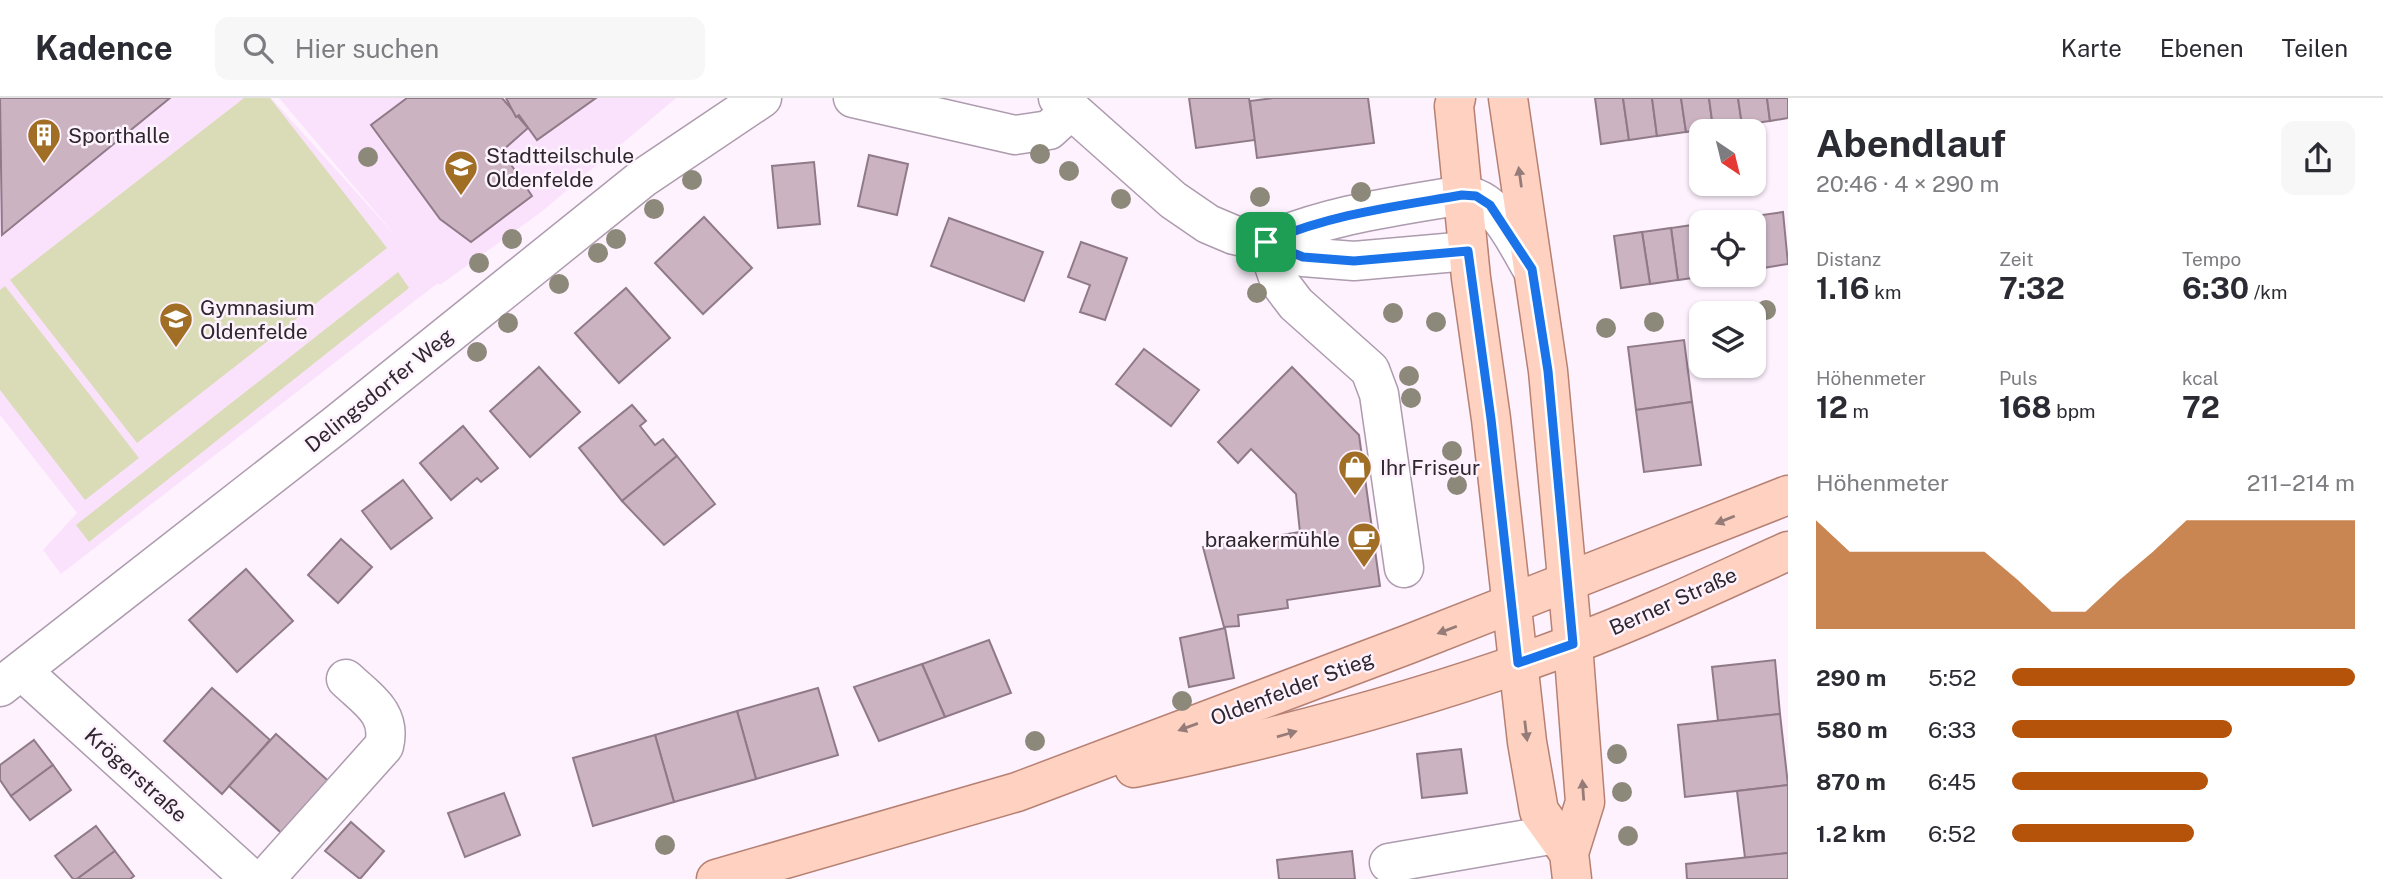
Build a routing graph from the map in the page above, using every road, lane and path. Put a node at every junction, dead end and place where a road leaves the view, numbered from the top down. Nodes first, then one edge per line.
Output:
1 (762, 98) edge
2 (853, 98) edge
3 (1455, 98) edge
4 (1508, 98) edge
5 (1064, 104) edge
6 (1462, 195) junction
7 (1266, 242) junction
8 (1468, 251) junction
9 (1532, 269) junction
10 (1788, 495) edge
11 (1788, 551) edge
12 (1404, 568) dead end
13 (1567, 582) junction
14 (1510, 605) junction
15 (1573, 644) junction
16 (1518, 663) junction
17 (11, 679) edge
18 (346, 679) dead end
19 (1017, 792) junction
20 (1566, 855) edge
21 (1390, 863) dead end
22 (251, 879) edge
23 (264, 879) edge
24 (716, 879) edge

1 - 17 street, Delingsdorfer Weg
2 - 5 street
3 - 6 main road
9 -> 4 main road
5 - 7 street
6 - 7 street
6 - 8 main road
6 - 9 street
7 - 8 street
7 - 12 street
8 - 14 main road
9 - 13 main road
10 -> 13 main road
11 - 15 main road, Berner Straße
13 - 14 main road, Oldenfelder Stieg
13 - 15 main road
14 - 16 main road
14 -> 19 main road, Oldenfelder Stieg
15 - 16 main road, Berner Straße
20 -> 15 main road
19 -> 16 main road, Oldenfelder Stieg
16 -> 20 main road
17 - 22 street, Krögerstraße
18 - 23 street
19 - 24 main road, Oldenfelder Stieg
20 - 21 street

